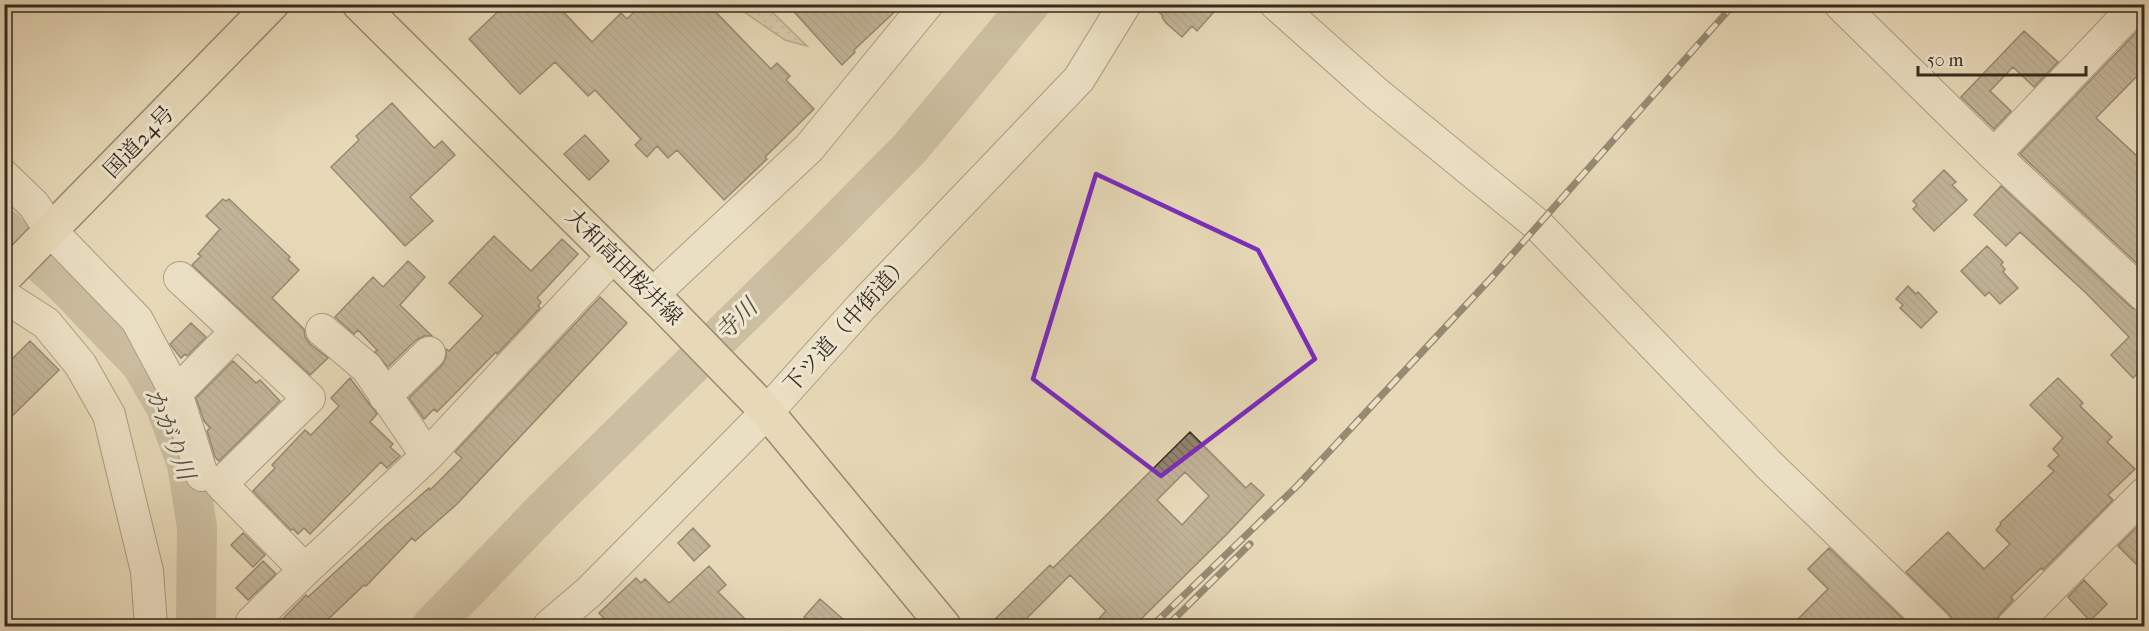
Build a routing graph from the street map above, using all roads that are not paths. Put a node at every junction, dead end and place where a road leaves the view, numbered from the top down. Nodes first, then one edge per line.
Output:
1 (272, 4) edge
2 (359, 4) edge
3 (927, 4) edge
4 (1125, 4) edge
5 (1276, 4) edge
6 (1840, 4) edge
7 (2138, 4) edge
8 (1994, 155) junction
9 (4, 176) edge
10 (48, 234) junction
11 (613, 256) junction
12 (4, 278) edge
13 (180, 278) dead end
14 (2145, 295) edge
15 (4, 296) edge
16 (658, 300) junction
17 (322, 330) dead end
18 (237, 331) junction
19 (429, 353) dead end
20 (176, 393) junction
21 (385, 396) junction
22 (760, 405) junction
23 (428, 456) junction
24 (202, 475) dead end
25 (2145, 494) edge
26 (304, 570) junction
27 (252, 622) dead end
28 (151, 627) edge
29 (549, 627) edge
30 (944, 627) edge
31 (1936, 627) edge
32 (2013, 627) edge

1 - 10 main road, 国道24号
2 - 11 main road, 大和高田桜井線
3 - 16 street
4 - 22 street, 下ツ道（中街道）
5 - 31 street
6 - 8 street
7 - 8 street
8 - 14 street
9 - 10 street
10 - 12 main road, 国道24号
10 - 20 street
11 - 16 main road, 大和高田桜井線
11 - 23 street
13 - 18 street
15 - 28 street
16 - 22 main road, 大和高田桜井線
17 - 21 street
18 - 20 street
18 - 26 street
19 - 21 street
20 - 24 street
21 - 23 street
22 - 29 street, 下ツ道（中街道）
22 - 30 main road, 大和高田桜井線
23 - 26 street
25 - 32 street
26 - 27 street

